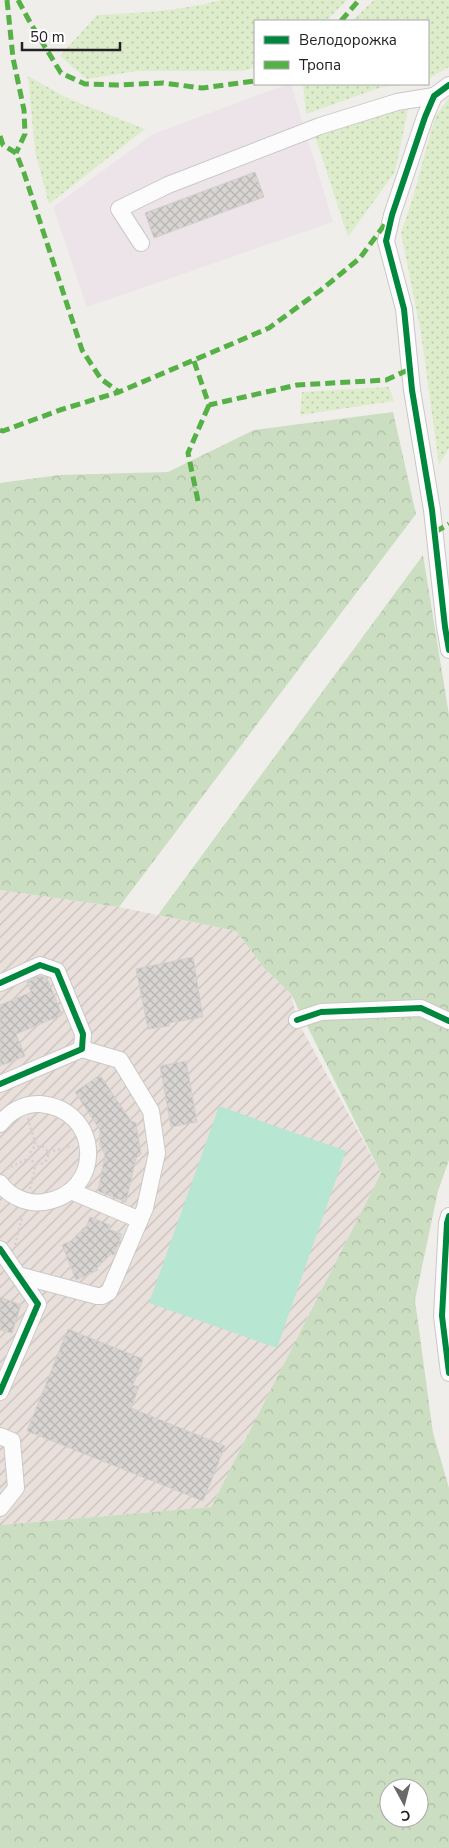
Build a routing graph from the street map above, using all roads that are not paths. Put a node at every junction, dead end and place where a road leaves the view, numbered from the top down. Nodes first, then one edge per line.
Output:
1 (449, 85) edge
2 (434, 96) junction
3 (141, 243) dead end
4 (449, 650) edge
5 (0, 983) edge
6 (297, 1020) dead end
7 (449, 1021) edge
8 (82, 1049) junction
9 (0, 1084) edge
10 (0, 1124) edge
11 (0, 1183) edge
12 (71, 1191) junction
13 (449, 1216) edge
14 (140, 1220) junction
15 (0, 1249) edge
16 (14, 1270) junction
17 (449, 1373) edge
18 (0, 1392) edge
19 (0, 1436) edge
20 (0, 1508) edge

1 - 2 street
2 - 3 street
2 - 4 street
5 - 8 street
6 - 7 street
8 - 9 street
8 - 14 street
10 - 12 street
11 - 12 street
12 - 14 street
13 - 17 street
14 - 16 street
15 - 16 street
16 - 18 street
19 - 20 street

